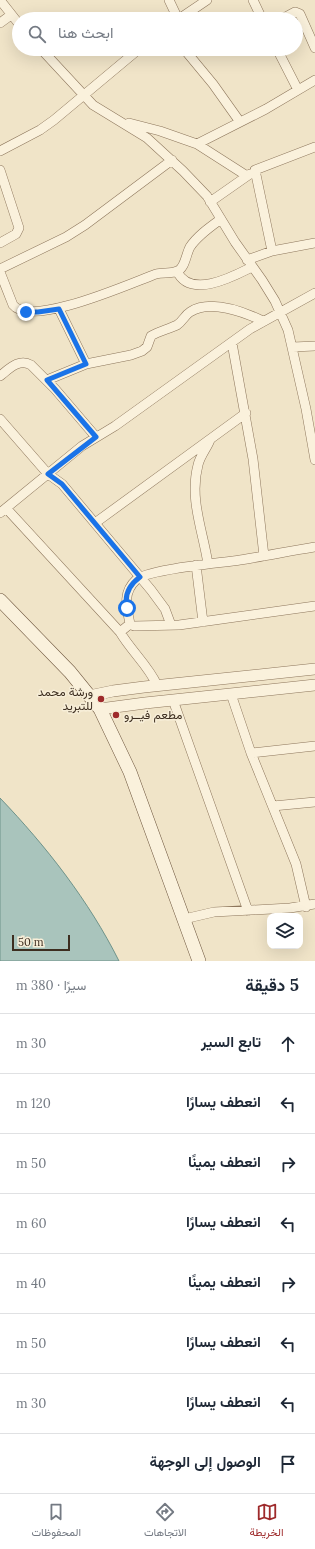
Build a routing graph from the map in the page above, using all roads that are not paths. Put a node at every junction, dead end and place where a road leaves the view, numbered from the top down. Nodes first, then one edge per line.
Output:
1 (0, 0) edge
2 (168, 0) edge
3 (206, 0) edge
4 (253, 0) edge
5 (174, 12) edge
6 (188, 12) edge
7 (259, 12) edge
8 (11, 15) joint
9 (303, 21) edge
10 (0, 23) edge
11 (315, 48) edge
12 (48, 56) edge
13 (130, 56) edge
14 (190, 56) edge
15 (281, 56) edge
16 (315, 80) edge
17 (298, 90) junction
18 (84, 95) junction
19 (121, 122) junction
20 (240, 122) junction
21 (197, 144) junction
22 (315, 146) edge
23 (0, 151) edge
24 (172, 160) junction
25 (0, 170) edge
26 (255, 170) junction
27 (247, 176) junction
28 (210, 202) junction
29 (221, 219) junction
30 (0, 243) edge
31 (315, 243) edge
32 (272, 252) junction
33 (250, 263) junction
34 (0, 269) edge
35 (177, 271) junction
36 (0, 272) edge
37 (315, 293) edge
38 (59, 309) junction
39 (280, 312) junction
40 (263, 321) junction
41 (232, 343) junction
42 (315, 346) edge
43 (293, 347) junction
44 (86, 364) junction
45 (0, 376) edge
46 (47, 380) junction
47 (311, 408) edge
48 (246, 413) junction
49 (1, 423) edge
50 (96, 437) junction
51 (211, 438) junction
52 (315, 460) edge
53 (48, 474) junction
54 (3, 511) edge
55 (95, 523) junction
56 (315, 547) edge
57 (264, 556) junction
58 (208, 564) junction
59 (196, 565) junction
60 (140, 577) junction
61 (0, 600) edge
62 (315, 606) edge
63 (203, 622) junction
64 (130, 624) junction
65 (171, 625) junction
66 (120, 632) junction
67 (315, 669) edge
68 (315, 685) edge
69 (157, 686) junction
70 (231, 694) junction
71 (89, 696) junction
72 (173, 700) junction
73 (100, 709) junction
74 (315, 746) edge
75 (251, 753) junction
76 (315, 802) edge
77 (273, 806) junction
78 (315, 904) edge
79 (306, 907) junction
80 (248, 911) junction
81 (184, 919) junction
82 (199, 961) edge

1 - 8 street
2 - 5 street
3 - 6 street
4 - 7 street
8 - 10 street
9 - 11 street
12 - 18 street
13 - 18 street
14 - 20 street
15 - 17 street
16 - 17 street
17 - 20 street
18 - 19 street
18 - 23 street
19 - 21 street
19 - 24 street
20 - 21 street
21 - 27 street
22 - 26 street
24 - 28 street
24 - 34 street
25 - 30 street
26 - 27 street
26 - 32 street
27 - 28 street
28 - 29 street
29 - 33 street
29 - 35 street
31 - 32 street
32 - 33 street
33 - 35 street
33 - 39 street
35 - 38 street
36 - 38 street
37 - 39 street
38 - 44 street
39 - 40 street
39 - 43 street
40 - 41 street
40 - 44 street
41 - 48 street
41 - 50 street
42 - 43 street
43 - 47 street
44 - 46 street
45 - 46 street
46 - 50 street
47 - 52 street
48 - 51 street
48 - 57 street
49 - 53 street
50 - 53 street
51 - 55 street
51 - 58 street
53 - 54 street
53 - 55 street
54 - 66 street
55 - 60 street
56 - 57 street
57 - 58 street
58 - 59 street
59 - 60 street
59 - 63 street
60 - 64 street
60 - 65 street
61 - 71 main road
62 - 63 street
63 - 65 street
64 - 65 street
64 - 66 street
66 - 69 street
67 - 69 street
68 - 70 street
69 - 71 street
70 - 72 street
70 - 75 street
71 - 73 main road
72 - 73 street
72 - 80 street
73 - 81 main road
74 - 75 street
75 - 77 street
76 - 77 street
77 - 79 street
78 - 79 street
79 - 80 street
80 - 81 street
81 - 82 main road

